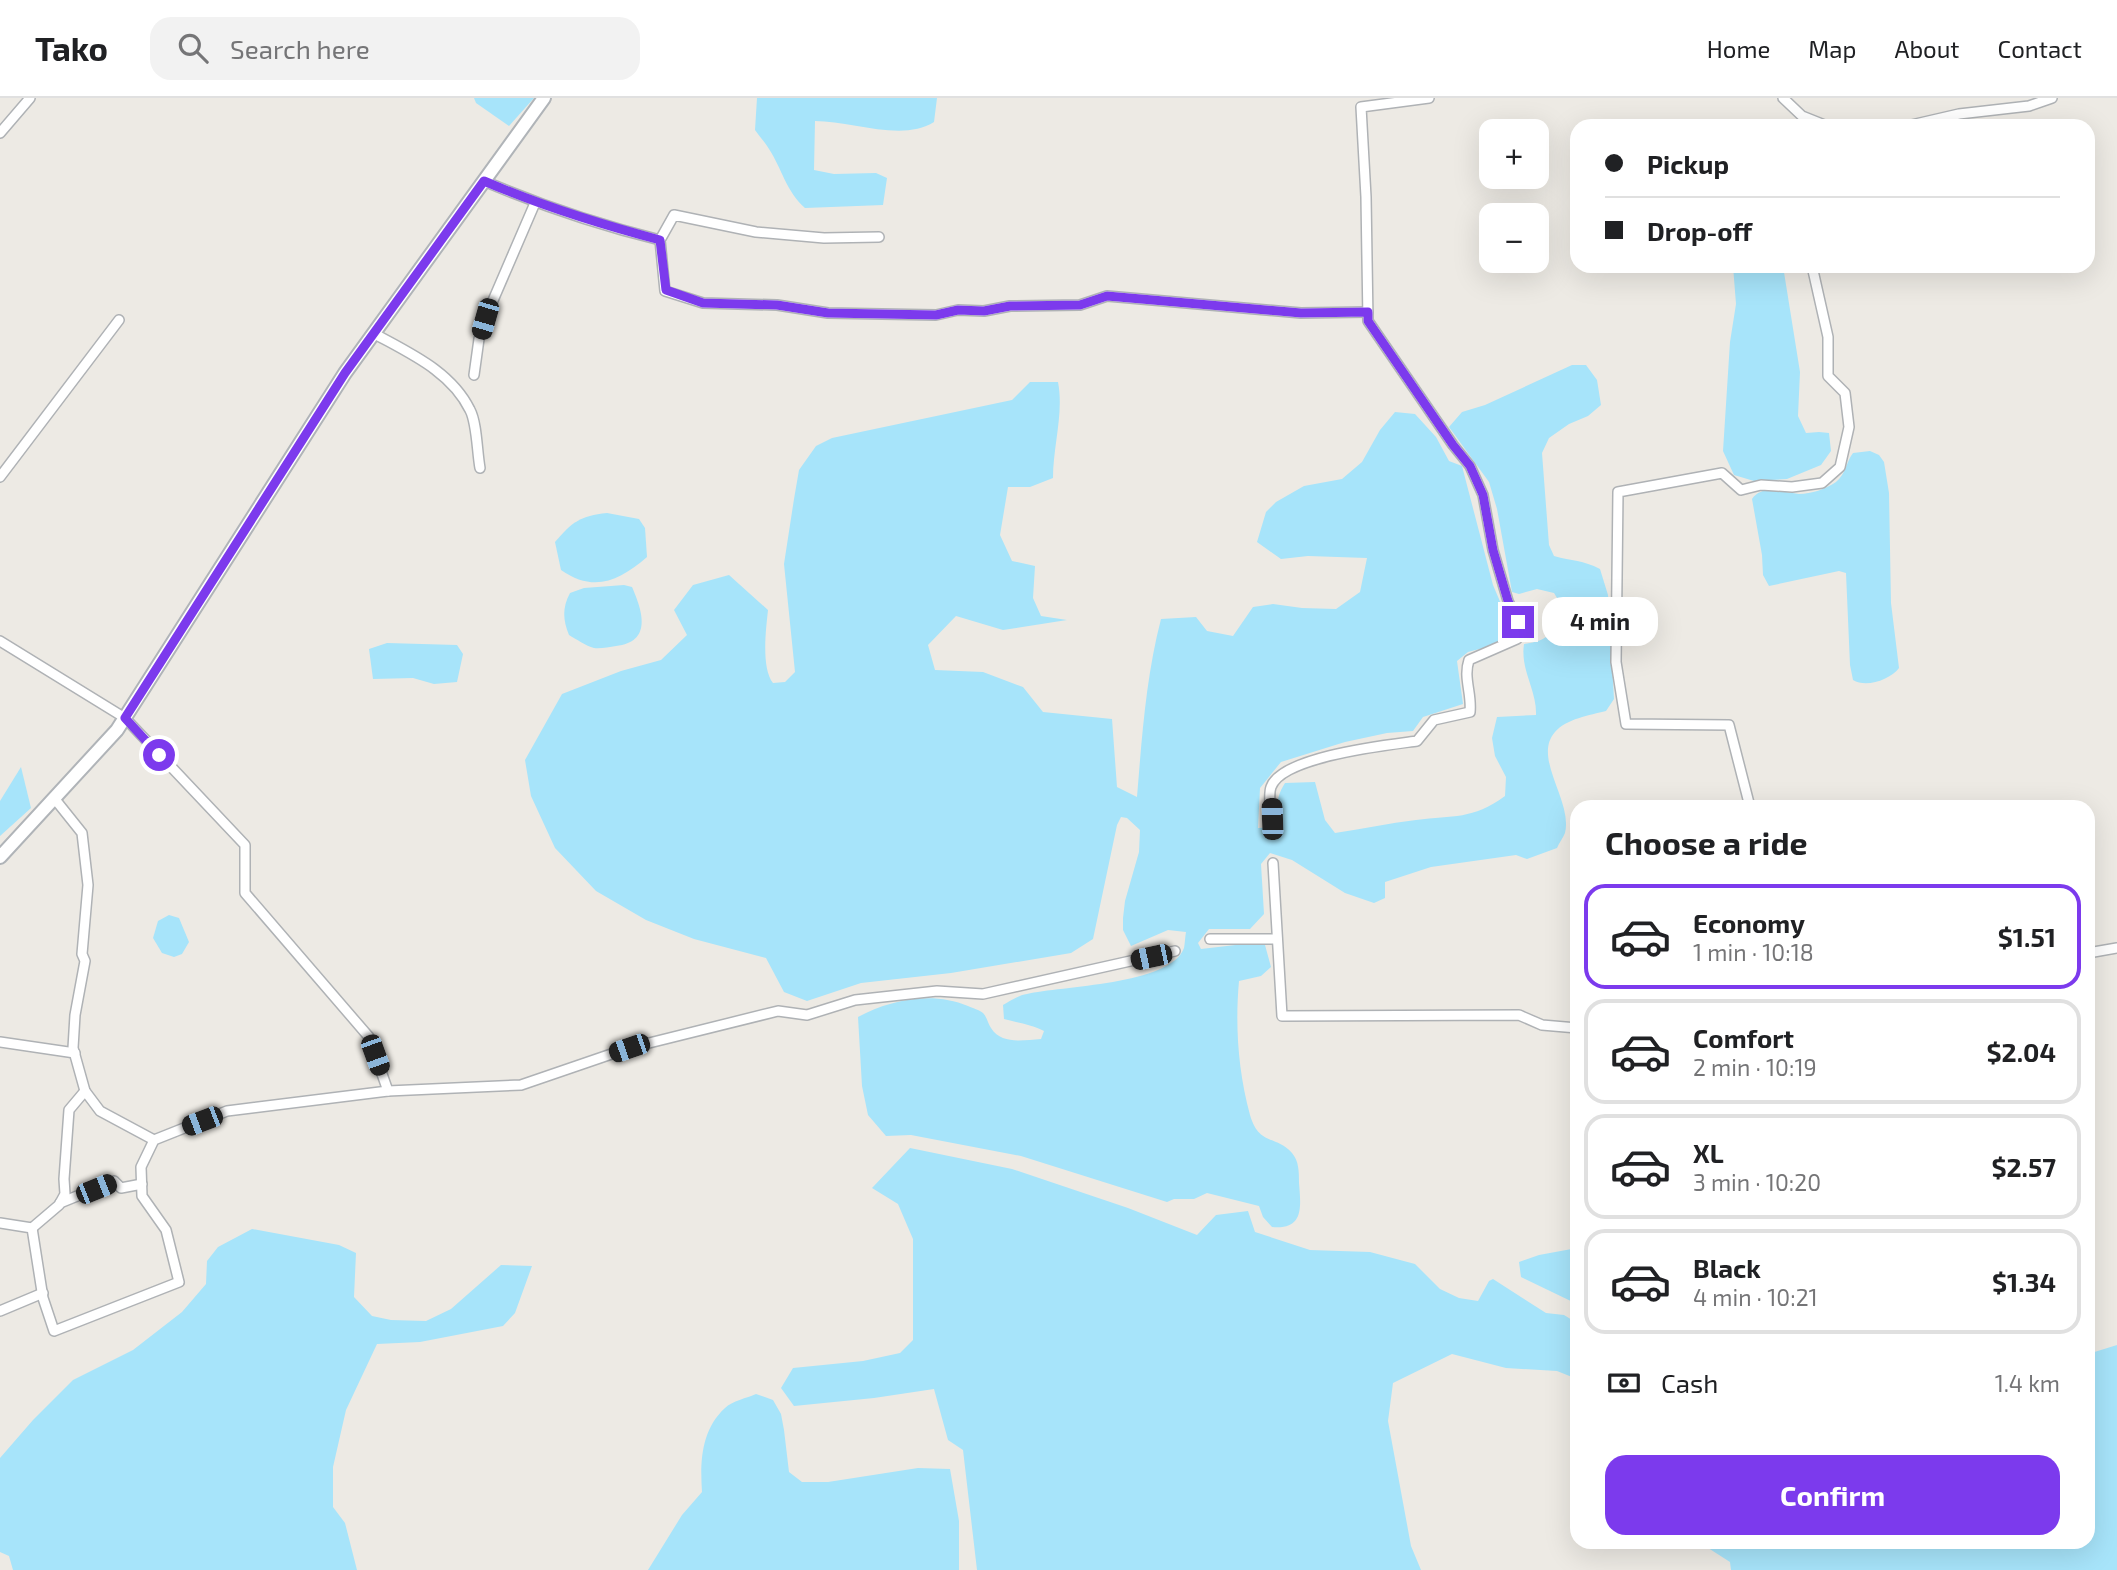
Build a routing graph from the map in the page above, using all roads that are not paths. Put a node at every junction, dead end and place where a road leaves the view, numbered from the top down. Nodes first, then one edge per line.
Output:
1 (30, 98) edge
2 (544, 98) edge
3 (1429, 98) edge
4 (1783, 98) edge
5 (2052, 98) edge
6 (1809, 119) edge
7 (1937, 119) edge
8 (0, 133) edge
9 (484, 181) junction
10 (535, 203) junction
11 (879, 237) dead end
12 (660, 240) junction
13 (1814, 273) edge
14 (1368, 312) junction
15 (119, 320) dead end
16 (373, 333) junction
17 (474, 375) dead end
18 (480, 468) dead end
19 (0, 477) edge
20 (0, 641) edge
21 (125, 718) junction
22 (54, 798) junction
23 (1748, 800) edge
24 (1272, 819) dead end
25 (0, 857) edge
26 (1273, 863) dead end
27 (1210, 939) dead end
28 (1277, 939) junction
29 (2117, 948) edge
30 (1175, 951) dead end
31 (2095, 953) edge
32 (1570, 1027) edge
33 (0, 1042) edge
34 (75, 1053) junction
35 (85, 1091) junction
36 (388, 1091) junction
37 (154, 1140) junction
38 (142, 1184) junction
39 (60, 1203) junction
40 (0, 1223) edge
41 (32, 1228) junction
42 (43, 1293) junction
43 (0, 1311) edge

1 - 8 street
2 - 9 street
3 - 14 street
4 - 6 street
5 - 7 street
9 - 10 street
9 - 16 street
10 - 12 street
10 - 17 street
11 - 12 street
12 - 14 street
13 - 23 street
14 - 24 street
15 - 19 street
16 - 18 street
16 - 21 street
20 - 21 street
21 - 22 street
21 - 36 street
22 - 25 street
22 - 34 street
26 - 28 street
27 - 28 street
28 - 32 street
29 - 31 street
30 - 36 street
33 - 34 street
34 - 35 street
35 - 37 street
35 - 39 street
36 - 37 street
37 - 38 street
38 - 39 street
38 - 42 street
39 - 41 street
40 - 41 street
41 - 42 street
42 - 43 street

